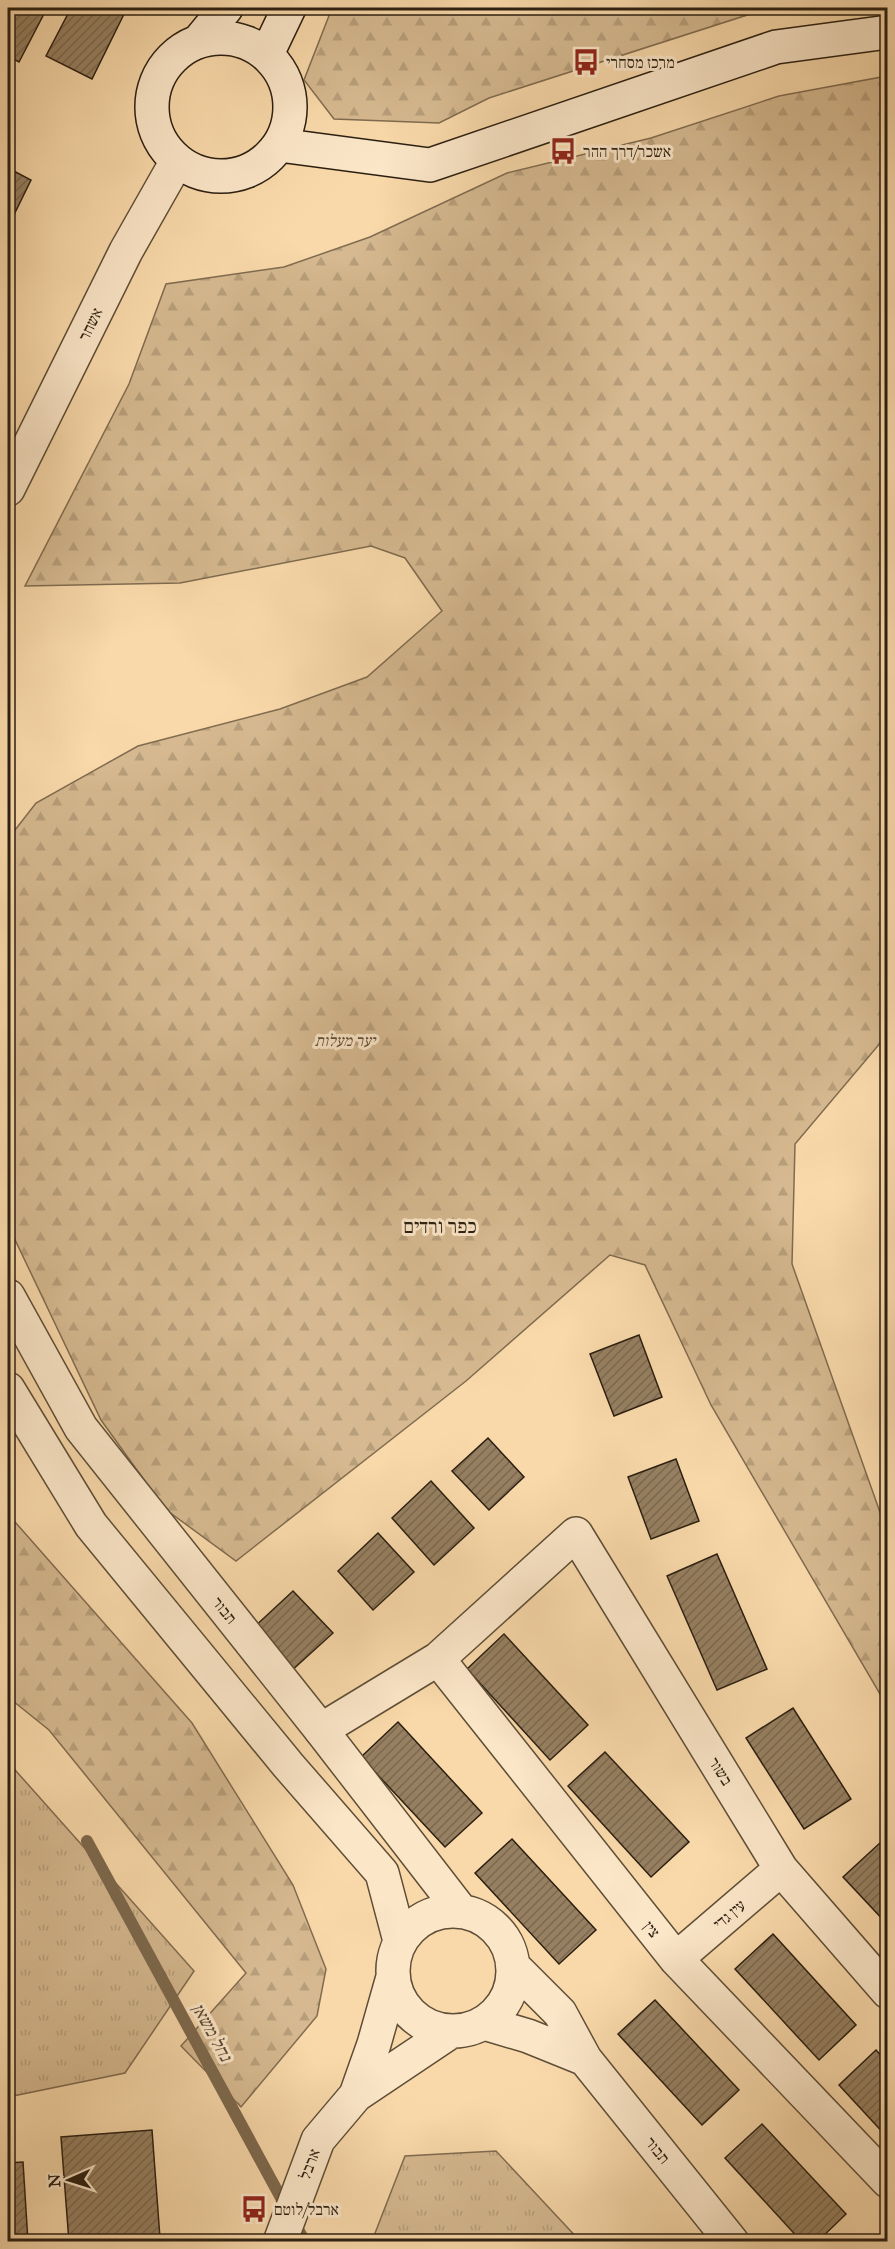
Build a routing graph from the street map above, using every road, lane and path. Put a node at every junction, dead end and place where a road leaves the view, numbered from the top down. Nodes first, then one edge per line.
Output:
1 (226, 8) edge
2 (289, 8) edge
3 (888, 32) edge
4 (199, 41) junction
5 (267, 54) junction
6 (279, 145) junction
7 (177, 161) junction
8 (8, 489) edge
9 (8, 1296) edge
10 (8, 1389) edge
11 (438, 1659) junction
12 (321, 1730) junction
13 (782, 1869) junction
14 (461, 1911) junction
15 (400, 1941) junction
16 (676, 1959) junction
17 (513, 1966) junction
18 (393, 1977) junction
19 (888, 1992) edge
20 (484, 2022) junction
21 (450, 2032) junction
22 (585, 2059) junction
23 (356, 2095) junction
24 (888, 2181) edge
25 (280, 2241) edge
26 (732, 2241) edge

1 - 4 street
2 - 5 street
3 - 6 street
4 - 5 street
4 - 7 street
5 - 6 street
6 - 7 street
7 - 8 street, אשחר
9 - 12 street, תבור
10 - 15 street
11 - 12 street
11 - 13 street, בשור
11 - 16 street, צין
12 - 14 street, תבור
13 - 16 street, עין גדי
13 - 19 street, בשור
14 - 15 street
14 - 17 street
15 - 18 street
16 - 24 street, צין
17 - 20 street
17 - 22 street, תבור
18 - 21 street
18 - 23 street, ארבל
20 - 21 street
20 - 22 street, תבור
21 - 23 street, ארבל
22 - 26 street, תבור
23 - 25 street, ארבל

